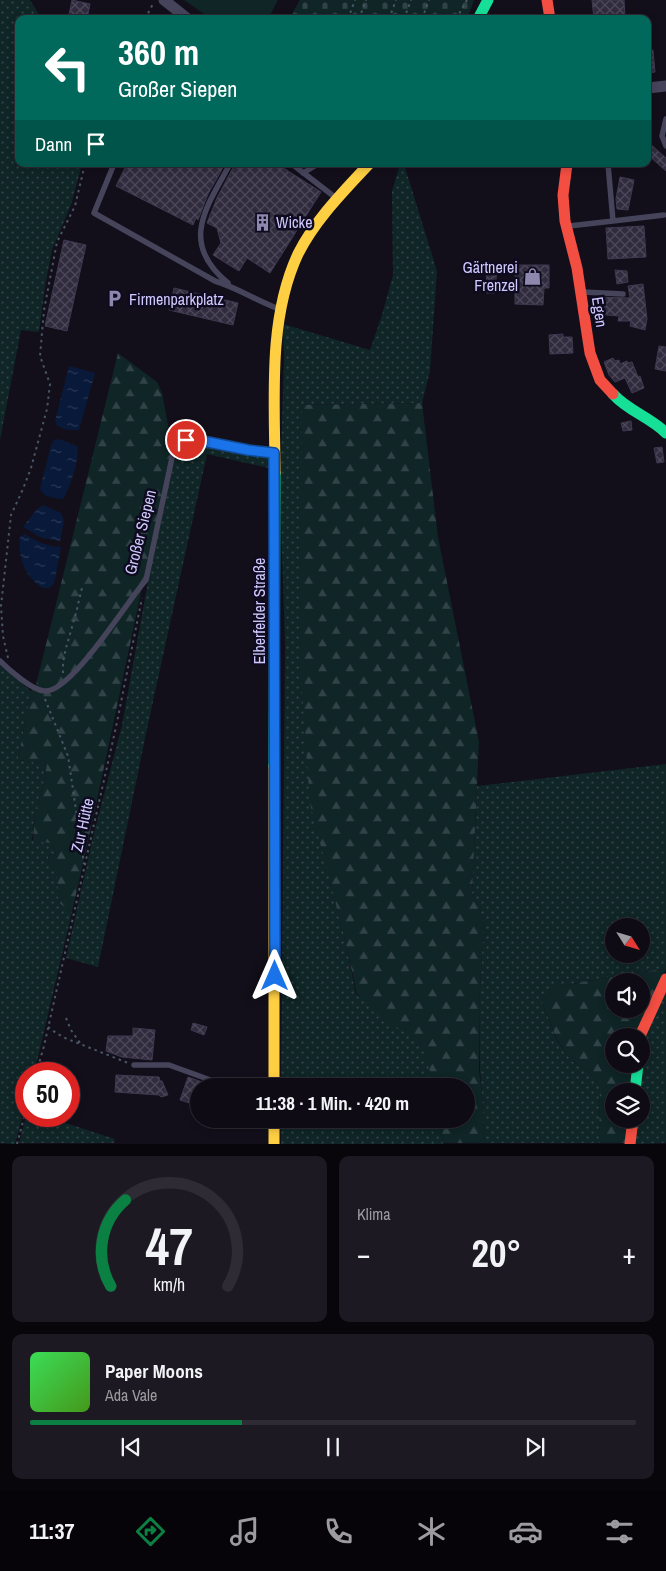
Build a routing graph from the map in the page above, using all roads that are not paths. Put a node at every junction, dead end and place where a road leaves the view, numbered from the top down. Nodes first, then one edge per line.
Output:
1 (164, 0) edge
2 (488, 0) edge
3 (547, 0) edge
4 (183, 15) edge
5 (480, 15) edge
6 (549, 15) edge
7 (666, 86) edge
8 (651, 88) edge
9 (666, 119) edge
10 (666, 146) edge
11 (113, 167) edge
12 (228, 167) edge
13 (298, 167) edge
14 (313, 167) edge
15 (366, 167) edge
16 (568, 167) edge
17 (608, 167) edge
18 (303, 173) junction
19 (337, 199) junction
20 (664, 215) dead end
21 (613, 221) junction
22 (566, 226) junction
23 (232, 286) junction
24 (580, 292) junction
25 (623, 294) dead end
26 (281, 310) junction
27 (666, 433) edge
28 (274, 453) junction
29 (0, 661) edge
30 (666, 979) edge
31 (644, 1028) edge
32 (134, 1065) road end
33 (205, 1078) edge
34 (274, 1078) edge
35 (274, 1128) edge
36 (632, 1128) edge
37 (274, 1144) edge
38 (630, 1144) edge

1 - 4 street
2 - 5 main road
3 - 6 main road
7 - 8 street
9 - 10 lane
11 - 23 lane
12 - 23 lane
13 - 18 lane
14 - 18 lane
15 - 19 main road, Elberfelder Straße
16 - 22 main road, Egen
17 - 21 lane
18 - 19 lane
19 - 26 main road, Elberfelder Straße
20 - 21 lane
21 - 22 lane
22 - 24 main road, Egen
23 - 26 lane
24 - 25 lane
24 - 27 main road, Egen
26 - 28 main road, Elberfelder Straße
28 - 29 lane, Großer Siepen
28 - 34 main road, Elberfelder Straße
30 - 31 main road
32 - 33 lane
35 - 37 main road
36 - 38 main road

